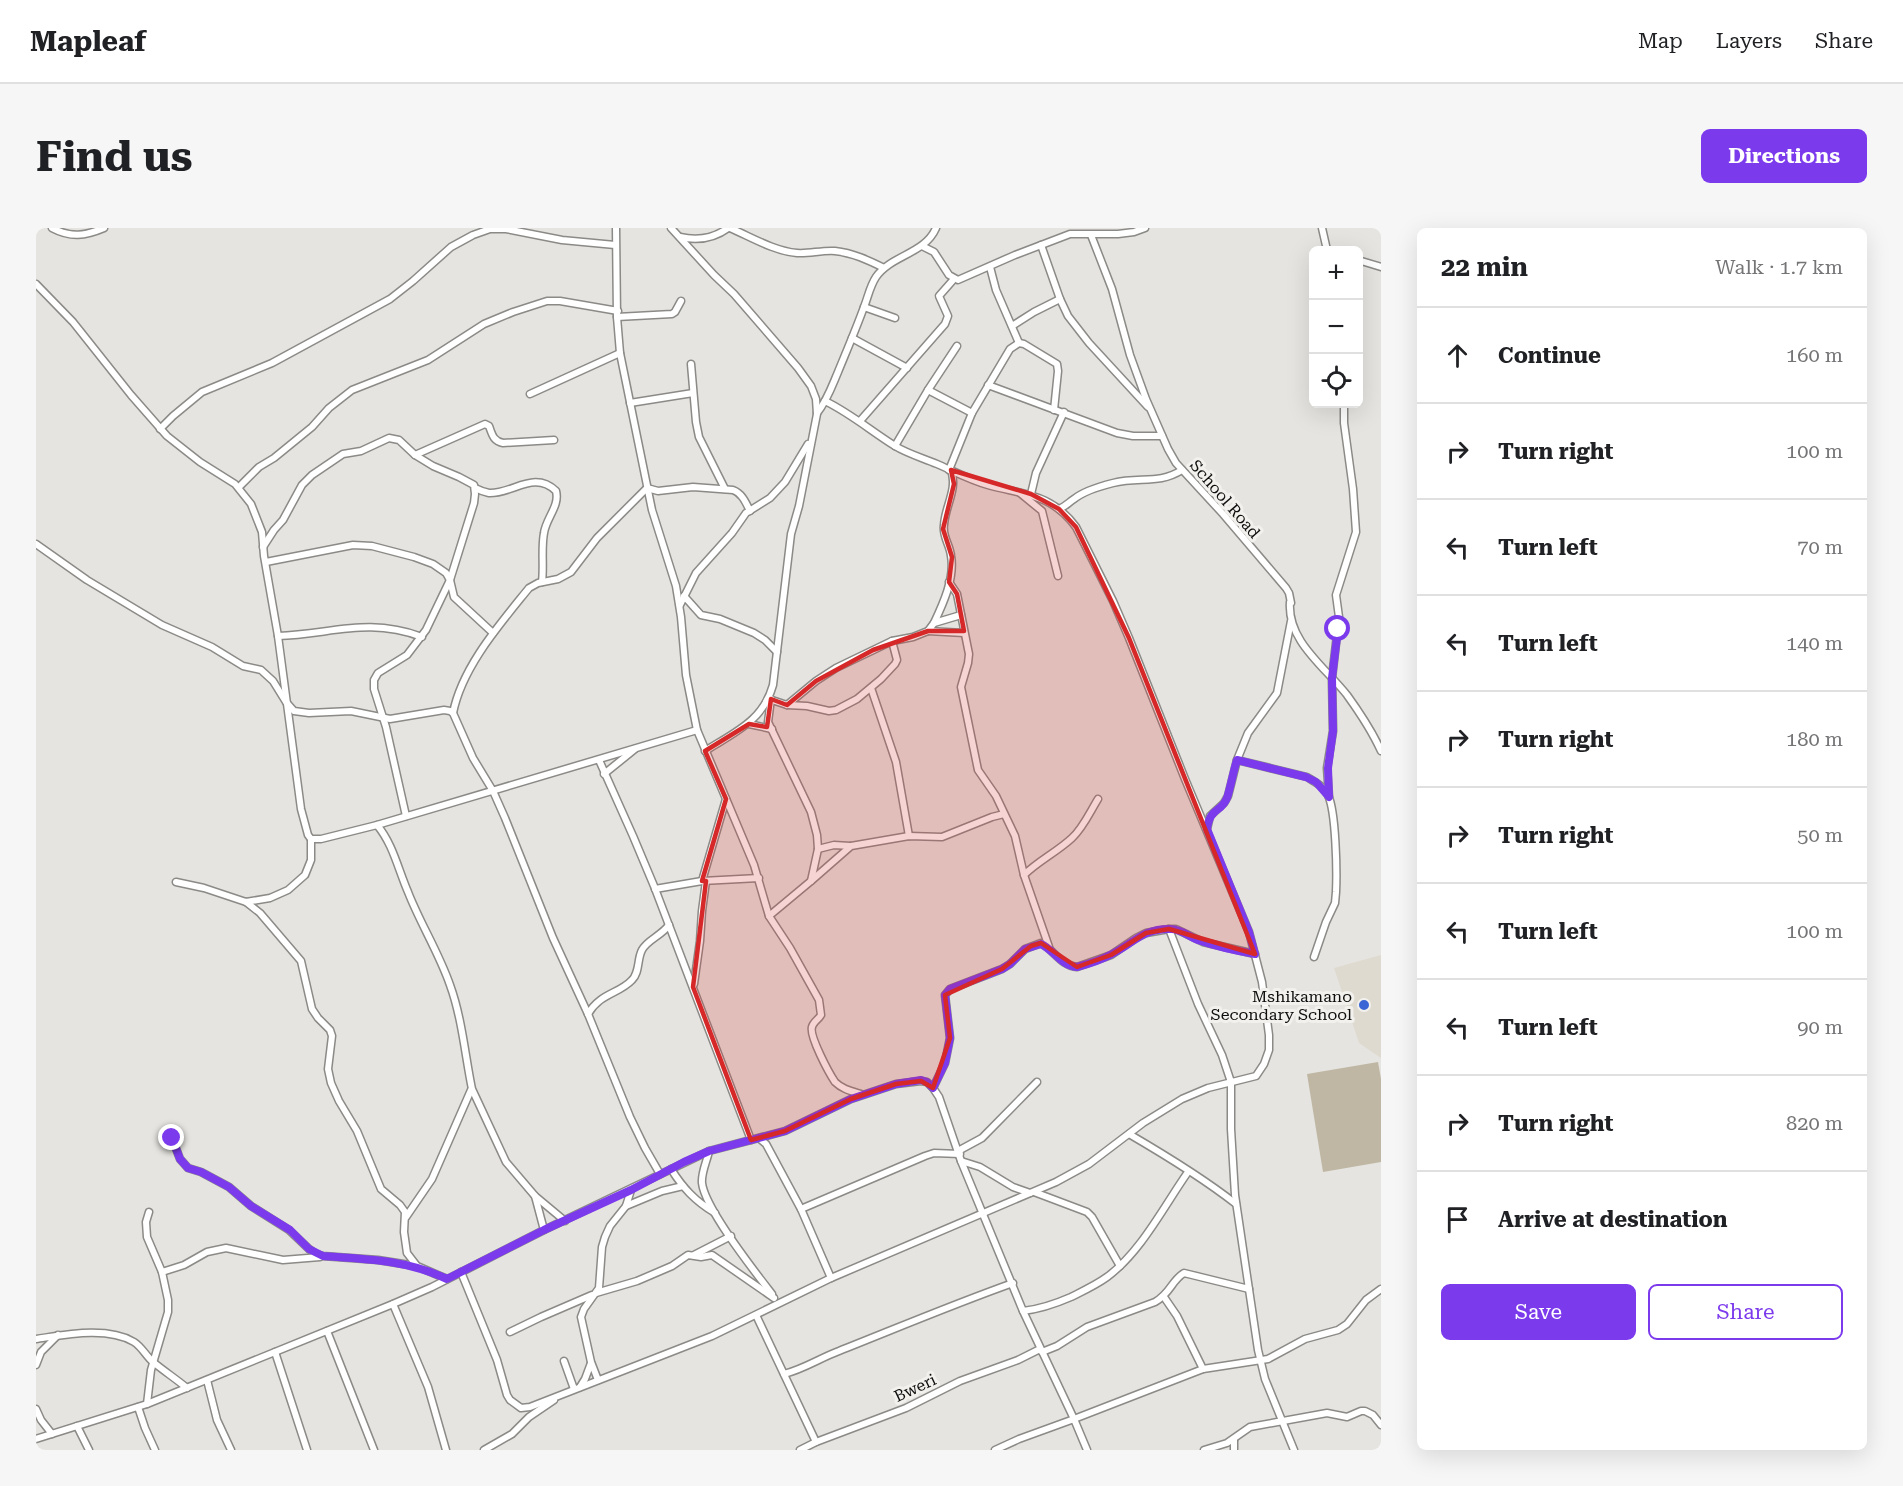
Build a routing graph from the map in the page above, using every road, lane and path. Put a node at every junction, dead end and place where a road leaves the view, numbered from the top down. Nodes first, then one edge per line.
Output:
1 (52, 228) edge
2 (104, 228) edge
3 (616, 228) edge
4 (671, 228) edge
5 (729, 228) edge
6 (936, 228) edge
7 (1076, 228) edge
8 (1143, 228) edge
9 (1322, 228) edge
10 (1088, 234) junction
11 (679, 237) junction
12 (615, 245) junction
13 (1041, 245) junction
14 (922, 246) junction
15 (1326, 246) edge
16 (1363, 261) edge
17 (990, 267) junction
18 (1381, 267) edge
19 (884, 268) junction
20 (954, 279) junction
21 (36, 284) edge
22 (1060, 299) junction
23 (681, 301) dead end
24 (864, 307) junction
25 (617, 314) junction
26 (895, 318) dead end
27 (1012, 326) junction
28 (852, 338) junction
29 (1019, 343) junction
30 (957, 346) dead end
31 (620, 353) junction
32 (691, 364) dead end
33 (907, 368) junction
34 (988, 385) junction
35 (928, 390) junction
36 (693, 393) junction
37 (530, 394) dead end
38 (825, 401) junction
39 (630, 403) junction
40 (1344, 408) edge
41 (1054, 410) junction
42 (1064, 412) junction
43 (1152, 412) junction
44 (972, 413) junction
45 (817, 414) junction
46 (860, 422) junction
47 (160, 429) junction
48 (1162, 436) junction
49 (811, 439) junction
50 (554, 440) dead end
51 (895, 446) junction
52 (415, 455) junction
53 (950, 470) junction
54 (1182, 470) junction
55 (239, 487) junction
56 (475, 488) junction
57 (647, 488) junction
58 (725, 489) junction
59 (1017, 490) junction
60 (1032, 494) junction
61 (1059, 510) junction
62 (750, 511) junction
63 (36, 544) edge
64 (263, 547) junction
65 (266, 562) junction
66 (1059, 576) dead end
67 (450, 580) junction
68 (542, 582) junction
69 (949, 582) junction
70 (684, 596) junction
71 (680, 606) junction
72 (961, 615) junction
73 (1292, 620) junction
74 (934, 623) junction
75 (928, 631) junction
76 (493, 633) junction
77 (964, 633) junction
78 (278, 636) junction
79 (422, 637) junction
80 (892, 641) junction
81 (777, 652) junction
82 (1332, 678) junction
83 (871, 688) junction
84 (770, 699) junction
85 (286, 702) junction
86 (787, 705) junction
87 (453, 713) junction
88 (383, 718) junction
89 (749, 724) junction
90 (772, 729) junction
91 (697, 730) junction
92 (637, 747) junction
93 (705, 751) junction
94 (1381, 751) edge
95 (598, 760) junction
96 (1237, 760) junction
97 (604, 774) junction
98 (493, 791) junction
99 (1329, 797) junction
100 (726, 799) junction
101 (1098, 799) dead end
102 (1004, 814) junction
103 (406, 816) junction
104 (377, 825) junction
105 (1207, 829) junction
106 (909, 836) junction
107 (311, 839) junction
108 (851, 846) junction
109 (818, 849) junction
110 (1024, 875) junction
111 (759, 878) junction
112 (704, 881) junction
113 (811, 881) junction
114 (176, 882) dead end
115 (655, 889) junction
116 (246, 902) junction
117 (769, 916) junction
118 (669, 925) junction
119 (1169, 929) junction
120 (1049, 948) junction
121 (1255, 954) junction
122 (1314, 957) dead end
123 (693, 987) junction
124 (588, 1014) junction
125 (1037, 1082) dead end
126 (1231, 1082) junction
127 (933, 1088) junction
128 (472, 1089) junction
129 (863, 1094) junction
130 (1129, 1134) junction
131 (172, 1138) dead end
132 (760, 1139) junction
133 (751, 1140) junction
134 (709, 1151) junction
135 (960, 1155) junction
136 (671, 1169) junction
137 (1188, 1172) junction
138 (660, 1174) junction
139 (682, 1186) junction
140 (631, 1190) junction
141 (1032, 1193) junction
142 (535, 1196) junction
143 (1236, 1205) junction
144 (626, 1206) junction
145 (801, 1209) junction
146 (149, 1212) dead end
147 (715, 1213) junction
148 (984, 1214) junction
149 (406, 1217) junction
150 (565, 1221) junction
151 (544, 1230) junction
152 (731, 1236) junction
153 (693, 1255) junction
154 (323, 1256) junction
155 (417, 1266) junction
156 (1120, 1266) junction
157 (162, 1272) junction
158 (461, 1272) junction
159 (831, 1278) junction
160 (447, 1279) junction
161 (1013, 1283) junction
162 (1249, 1288) junction
163 (1381, 1289) edge
164 (596, 1293) junction
165 (1164, 1297) junction
166 (776, 1301) junction
167 (393, 1304) junction
168 (1023, 1311) junction
169 (756, 1315) junction
170 (327, 1331) junction
171 (510, 1332) dead end
172 (58, 1335) junction
173 (36, 1339) edge
174 (1041, 1350) junction
175 (275, 1352) junction
176 (1260, 1360) junction
177 (564, 1361) dead end
178 (153, 1362) junction
179 (591, 1362) junction
180 (36, 1365) edge
181 (1203, 1369) junction
182 (784, 1374) junction
183 (207, 1380) junction
184 (598, 1380) junction
185 (187, 1388) junction
186 (577, 1388) junction
187 (559, 1396) junction
188 (147, 1404) junction
189 (138, 1407) junction
190 (36, 1409) edge
191 (1074, 1419) junction
192 (1282, 1421) junction
193 (1381, 1425) edge
194 (77, 1426) junction
195 (52, 1434) junction
196 (36, 1439) edge
197 (1234, 1439) junction
198 (816, 1442) junction
199 (89, 1450) edge
200 (155, 1450) edge
201 (231, 1450) edge
202 (307, 1450) edge
203 (374, 1450) edge
204 (446, 1450) edge
205 (484, 1450) edge
206 (800, 1450) edge
207 (995, 1450) edge
208 (1087, 1450) edge
209 (1204, 1450) edge
210 (1234, 1450) edge
211 (1294, 1450) edge

1 - 2 street
3 - 12 street
4 - 11 street
5 - 11 street
5 - 19 street
6 - 14 street
7 - 10 street
8 - 10 street
9 - 15 street
10 - 13 street
10 - 43 street, School Road
11 - 45 street
12 - 25 street
12 - 47 street
13 - 17 street
13 - 22 street
14 - 19 street
14 - 20 street
16 - 18 street
17 - 20 street
17 - 27 street
19 - 24 street
20 - 33 street
21 - 47 street
22 - 27 street
22 - 43 street
23 - 25 street
24 - 26 street
24 - 28 street
25 - 31 street
25 - 55 street
27 - 29 street
28 - 33 street
28 - 38 street
29 - 34 street
29 - 41 street
30 - 35 street
31 - 37 street
31 - 39 street
32 - 36 street
33 - 46 street
34 - 41 street
34 - 44 street
35 - 44 street
35 - 51 street
36 - 39 street
36 - 58 street
38 - 45 street
38 - 46 street
39 - 57 street
40 - 82 street
41 - 42 street
42 - 48 street
42 - 60 street
43 - 48 street, School Road
44 - 53 street
45 - 49 street
46 - 51 street
47 - 55 street
48 - 54 street, School Road
49 - 62 street
49 - 81 street
50 - 52 street
51 - 53 street
52 - 56 street
52 - 64 street
53 - 59 street
53 - 69 street
54 - 61 street
54 - 73 street, School Road
55 - 64 street
56 - 67 street
56 - 68 street
57 - 58 street
57 - 68 street
57 - 71 street
58 - 62 street
59 - 60 street
59 - 66 street
60 - 61 street
61 - 105 street
62 - 70 street
63 - 85 street
64 - 65 street
65 - 67 street
65 - 78 street
67 - 76 street
67 - 79 street
68 - 76 street
69 - 72 street
69 - 74 street
70 - 71 street
70 - 81 street
71 - 91 street
72 - 74 street
72 - 77 street
73 - 82 street, School Road
73 - 96 street
74 - 75 street
75 - 77 street
75 - 80 street
76 - 87 street
77 - 102 street
78 - 79 street
78 - 85 street
79 - 88 street
80 - 83 street
80 - 86 street
81 - 84 street
82 - 94 street, School Road
82 - 99 street
83 - 86 street
83 - 106 street
84 - 86 street
84 - 89 street
84 - 90 street
85 - 88 street
85 - 107 street
87 - 88 street
87 - 98 street
88 - 103 street
89 - 90 street
89 - 93 street
90 - 109 street
91 - 92 street
91 - 93 street
92 - 95 street
92 - 97 street
93 - 100 street
95 - 97 street
95 - 98 street
96 - 99 street
96 - 105 street
97 - 115 street
98 - 103 street
98 - 124 street
99 - 122 street
100 - 111 street
100 - 112 street
101 - 110 street
102 - 106 street
102 - 110 street
103 - 104 street
104 - 107 street
104 - 128 street
105 - 121 street
106 - 108 street
107 - 116 street
108 - 109 street
108 - 113 street
109 - 113 street
110 - 120 street
111 - 112 street
111 - 117 street
112 - 115 street
112 - 123 street
113 - 117 street
114 - 116 street
115 - 118 street
116 - 149 street
117 - 129 street
118 - 123 street
118 - 124 street
119 - 120 street
119 - 121 street
119 - 126 street
120 - 127 street
121 - 126 street
123 - 133 street
124 - 138 street
125 - 135 street
126 - 130 street
126 - 143 street
127 - 129 street
127 - 135 street
128 - 142 street
128 - 149 street
129 - 132 street
130 - 137 street
130 - 141 street
131 - 154 street
132 - 133 street
132 - 145 street
133 - 134 street
134 - 136 street
134 - 147 street
135 - 141 street
135 - 145 street
135 - 148 street
136 - 138 street
136 - 139 street
137 - 143 street
137 - 156 street
138 - 140 street
139 - 144 street
139 - 147 street
140 - 144 street
140 - 150 street
141 - 148 street
141 - 156 street
142 - 150 street
142 - 151 street
143 - 162 street
144 - 164 street
145 - 159 street
146 - 157 street
147 - 152 street
148 - 159 street
148 - 161 street
149 - 155 street
150 - 151 street
151 - 158 street
152 - 153 street
152 - 166 street
153 - 164 street
153 - 166 street
154 - 155 street
154 - 157 street
155 - 160 street
156 - 168 street
157 - 178 street
158 - 160 street
158 - 187 street
159 - 166 street
160 - 167 street
161 - 168 street
161 - 182 street
162 - 165 street
162 - 176 street
163 - 176 street
164 - 171 street
164 - 179 street
165 - 174 street, Bweri
165 - 181 street
166 - 169 street
167 - 170 street
167 - 204 street
168 - 174 street
169 - 182 street
169 - 184 street
170 - 175 street
170 - 203 street
172 - 173 street
172 - 178 street
172 - 180 street
174 - 191 street
174 - 198 street, Bweri
175 - 183 street
175 - 202 street
176 - 181 street
176 - 192 street
177 - 186 street
178 - 185 street
178 - 188 street
179 - 184 street
179 - 186 street
181 - 191 street
182 - 198 street
183 - 185 street
183 - 201 street
184 - 186 street
185 - 188 street
186 - 187 street
187 - 205 street
188 - 189 street
189 - 194 street
189 - 200 street
190 - 195 street
191 - 207 street
191 - 208 street
192 - 193 street
192 - 197 street
192 - 211 street
194 - 195 street
194 - 199 street
195 - 196 street
197 - 209 street
197 - 210 street
198 - 206 street, Bweri

